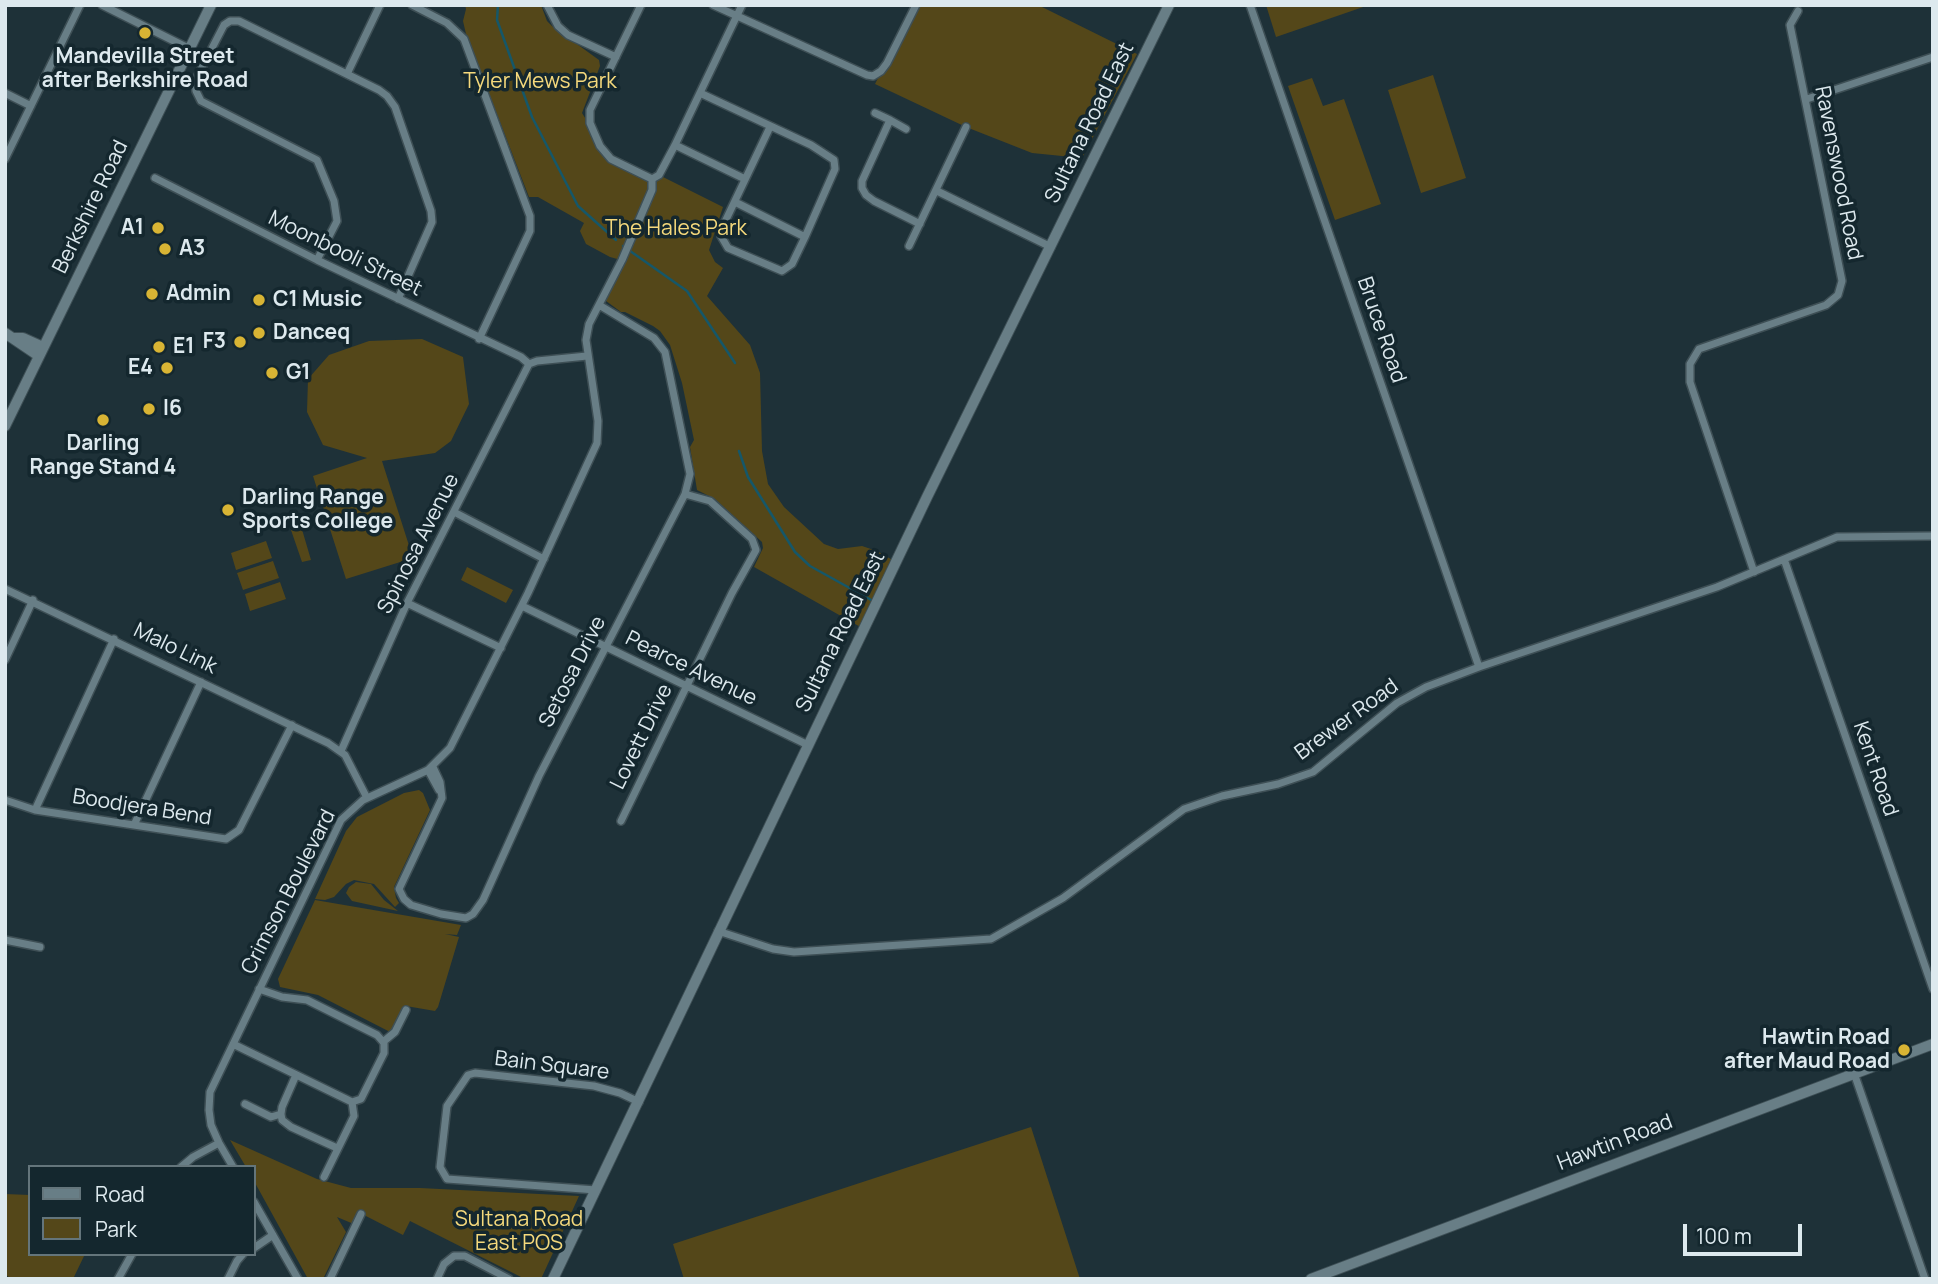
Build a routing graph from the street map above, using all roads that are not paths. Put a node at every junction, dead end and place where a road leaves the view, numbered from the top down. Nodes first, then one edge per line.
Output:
1 (80, 5) edge
2 (102, 5) edge
3 (211, 5) edge
4 (380, 5) edge
5 (412, 5) edge
6 (547, 5) edge
7 (641, 5) edge
8 (713, 5) edge
9 (742, 5) edge
10 (916, 5) edge
11 (1169, 5) edge
12 (1250, 5) edge
13 (1798, 11) dead end
14 (736, 17) junction
15 (190, 49) junction
16 (616, 57) junction
17 (1933, 57) edge
18 (347, 74) junction
19 (5, 93) edge
20 (700, 93) junction
21 (1807, 99) junction
22 (31, 106) junction
23 (875, 113) dead end
24 (890, 120) junction
25 (770, 127) junction
26 (966, 128) dead end
27 (906, 129) dead end
28 (676, 145) junction
29 (5, 159) edge
30 (155, 178) dead end
31 (654, 179) junction
32 (745, 179) junction
33 (937, 191) junction
34 (734, 202) junction
35 (920, 224) junction
36 (806, 237) junction
37 (909, 246) dead end
38 (1051, 247) junction
39 (317, 260) junction
40 (398, 299) junction
41 (599, 304) junction
42 (10, 335) edge
43 (479, 339) junction
44 (41, 351) junction
45 (587, 356) junction
46 (529, 364) junction
47 (5, 426) edge
48 (685, 494) junction
49 (454, 512) junction
50 (1933, 536) edge
51 (544, 559) junction
52 (1784, 559) junction
53 (1754, 572) junction
54 (5, 589) edge
55 (33, 600) junction
56 (408, 603) junction
57 (522, 606) junction
58 (114, 639) junction
59 (606, 646) junction
60 (501, 648) junction
61 (5, 660) edge
62 (1479, 667) junction
63 (201, 682) junction
64 (686, 687) junction
65 (292, 725) junction
66 (808, 745) junction
67 (341, 751) junction
68 (431, 768) junction
69 (365, 799) junction
70 (5, 800) edge
71 (35, 810) junction
72 (621, 821) dead end
73 (134, 825) junction
74 (718, 931) junction
75 (5, 940) edge
76 (40, 947) dead end
77 (259, 989) junction
78 (1933, 989) edge
79 (406, 1010) dead end
80 (383, 1042) junction
81 (233, 1044) junction
82 (1933, 1044) edge
83 (1854, 1073) junction
84 (296, 1075) junction
85 (352, 1102) junction
86 (639, 1102) junction
87 (245, 1104) dead end
88 (281, 1114) junction
89 (219, 1143) junction
90 (337, 1148) junction
91 (183, 1165) edge
92 (232, 1165) edge
93 (324, 1177) dead end
94 (596, 1190) junction
95 (256, 1205) edge
96 (361, 1214) dead end
97 (273, 1235) junction
98 (256, 1247) edge
99 (131, 1256) edge
100 (241, 1256) edge
101 (118, 1279) edge
102 (228, 1279) edge
103 (298, 1279) edge
104 (330, 1279) edge
105 (438, 1279) edge
106 (509, 1279) edge
107 (552, 1279) edge
108 (1311, 1279) edge
109 (1924, 1279) edge

1 - 22 street
2 - 15 street
3 - 15 street, Berkshire Road
4 - 18 street
5 - 43 street
6 - 16 street
7 - 16 street
8 - 14 street
9 - 14 street
10 - 14 street
11 - 38 street, Sultana Road East
12 - 62 street, Bruce Road
13 - 21 street, Ravenswood Road
14 - 20 street
15 - 44 street, Berkshire Road
16 - 31 street
17 - 21 street
18 - 39 street
18 - 40 street
19 - 22 street
20 - 25 street
20 - 28 street
21 - 53 street, Ravenswood Road
22 - 29 street
23 - 24 street
24 - 27 street
24 - 35 street
25 - 32 street
25 - 36 street
26 - 33 street
28 - 31 street
28 - 32 street
30 - 39 street, Moonbooli Street
31 - 41 street
32 - 34 street
33 - 35 street
33 - 38 street
34 - 36 street
34 - 36 street
35 - 37 street
38 - 66 street, Sultana Road East
39 - 40 street, Moonbooli Street
40 - 43 street, Moonbooli Street
41 - 45 street
41 - 48 street, Setosa Drive
42 - 44 street
43 - 46 street, Moonbooli Street
44 - 47 street, Berkshire Road
45 - 46 street
45 - 51 street, Crimson Boulevard
46 - 49 street, Spinosa Avenue
48 - 59 street, Setosa Drive
48 - 64 street, Lovett Drive
49 - 51 street
49 - 56 street, Spinosa Avenue
50 - 52 street, Brewer Road
51 - 57 street, Crimson Boulevard
52 - 53 street, Brewer Road
52 - 78 street, Kent Road
53 - 62 street, Brewer Road
54 - 55 street, Malo Link
55 - 58 street, Malo Link
55 - 61 street
56 - 60 street
56 - 67 street, Spinosa Avenue
57 - 59 street, Pearce Avenue
57 - 60 street, Crimson Boulevard
58 - 63 street, Malo Link
58 - 71 street
59 - 64 street, Pearce Avenue
59 - 68 street, Setosa Drive
60 - 68 street, Crimson Boulevard
62 - 74 street, Brewer Road
63 - 65 street, Malo Link
63 - 73 street
64 - 66 street, Pearce Avenue
64 - 72 street, Lovett Drive
65 - 67 street, Malo Link
65 - 73 street, Boodjera Bend
66 - 74 street, Sultana Road East
67 - 69 street
68 - 69 street, Crimson Boulevard
69 - 77 street, Crimson Boulevard
70 - 71 street, Boodjera Bend
71 - 73 street, Boodjera Bend
74 - 86 street, Sultana Road East
75 - 76 street
77 - 80 street
77 - 81 street, Crimson Boulevard
79 - 80 street
80 - 85 street
81 - 84 street
81 - 89 street, Crimson Boulevard
82 - 83 street, Hawtin Road
83 - 108 street, Hawtin Road
83 - 109 street
84 - 85 street
84 - 88 street
85 - 90 street
86 - 94 street, Sultana Road East
86 - 94 street, Bain Square
87 - 88 street
88 - 90 street
89 - 91 street
89 - 92 street, Crimson Boulevard
90 - 93 street
94 - 107 street, Sultana Road East
95 - 97 street
96 - 104 street
97 - 98 street
97 - 103 street
99 - 101 street
100 - 102 street
105 - 106 street

